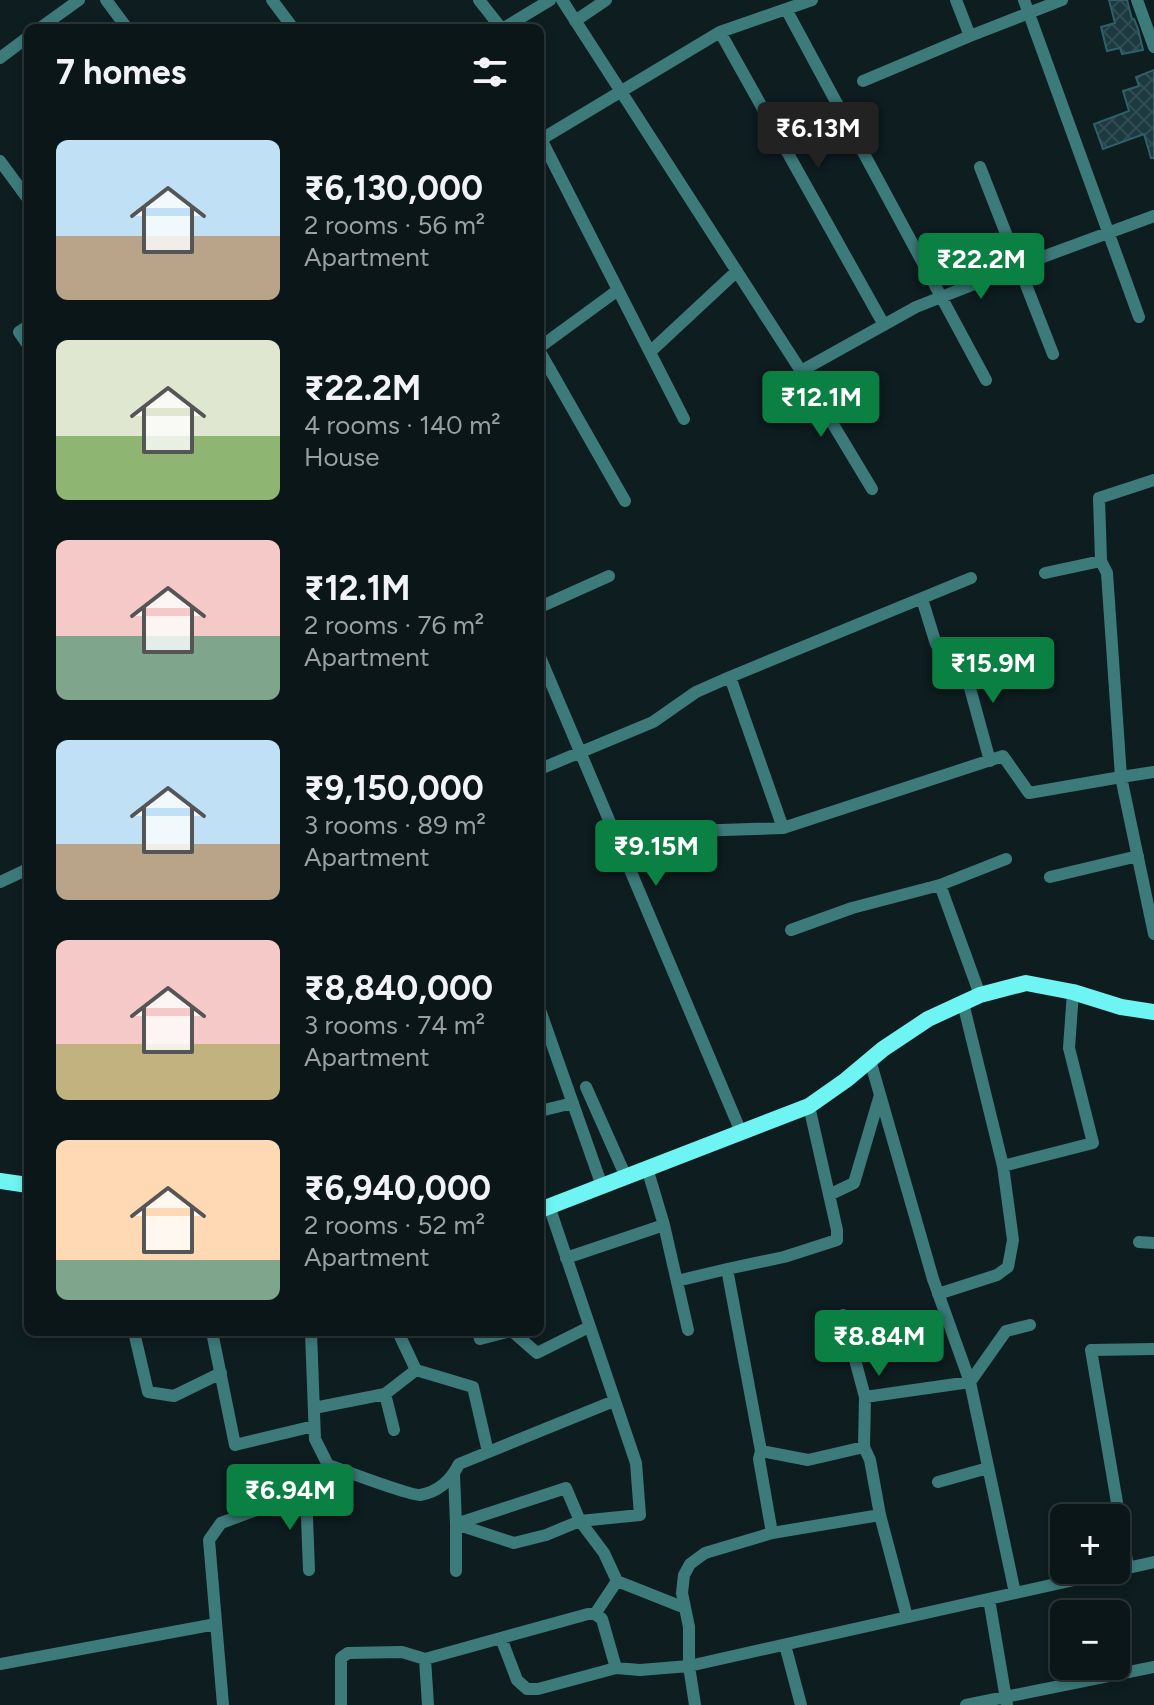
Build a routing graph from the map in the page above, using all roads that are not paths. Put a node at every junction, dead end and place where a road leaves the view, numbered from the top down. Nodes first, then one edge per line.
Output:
1 (79, 0) edge
2 (106, 0) edge
3 (272, 0) edge
4 (479, 0) edge
5 (550, 0) edge
6 (562, 0) edge
7 (606, 0) edge
8 (809, 0) edge
9 (956, 0) edge
10 (1024, 0) edge
11 (1062, 0) edge
12 (1137, 0) edge
13 (779, 7) edge
14 (1029, 14) junction
15 (575, 21) junction
16 (46, 24) edge
17 (124, 24) edge
18 (290, 24) edge
19 (500, 24) edge
20 (510, 24) edge
21 (720, 32) junction
22 (970, 36) junction
23 (24, 40) edge
24 (1154, 47) edge
25 (0, 58) edge
26 (863, 81) dead end
27 (621, 91) junction
28 (544, 138) edge
29 (544, 146) edge
30 (0, 161) edge
31 (980, 167) dead end
32 (24, 194) edge
33 (1154, 216) edge
34 (1109, 233) junction
35 (1019, 266) junction
36 (737, 271) junction
37 (618, 290) junction
38 (942, 297) junction
39 (1139, 317) dead end
40 (884, 325) junction
41 (544, 347) edge
42 (650, 352) junction
43 (1053, 354) dead end
44 (544, 357) edge
45 (801, 371) junction
46 (986, 380) dead end
47 (684, 419) dead end
48 (1154, 480) edge
49 (872, 489) dead end
50 (625, 501) dead end
51 (1101, 561) junction
52 (1045, 573) dead end
53 (609, 576) dead end
54 (971, 578) dead end
55 (922, 599) junction
56 (544, 605) edge
57 (936, 644) dead end
58 (962, 659) dead end
59 (544, 667) edge
60 (730, 677) junction
61 (580, 753) junction
62 (990, 761) junction
63 (544, 767) edge
64 (1154, 772) edge
65 (1121, 777) junction
66 (783, 828) junction
67 (1138, 856) junction
68 (1006, 859) dead end
69 (625, 860) junction
70 (24, 871) edge
71 (1050, 877) dead end
72 (0, 882) edge
73 (940, 885) junction
74 (791, 930) dead end
75 (1154, 934) edge
76 (1073, 992) junction
77 (980, 995) junction
78 (963, 1003) junction
79 (1154, 1012) edge
80 (544, 1022) edge
81 (870, 1060) junction
82 (586, 1087) dead end
83 (880, 1095) junction
84 (573, 1103) junction
85 (809, 1106) junction
86 (544, 1110) edge
87 (741, 1132) junction
88 (1003, 1166) junction
89 (647, 1168) junction
90 (626, 1177) junction
91 (0, 1181) edge
92 (24, 1184) edge
93 (602, 1186) junction
94 (829, 1195) junction
95 (544, 1208) edge
96 (664, 1225) junction
97 (1139, 1242) dead end
98 (1154, 1243) edge
99 (566, 1258) junction
100 (727, 1269) junction
101 (677, 1281) junction
102 (938, 1294) junction
103 (843, 1315) dead end
104 (1030, 1325) dead end
105 (589, 1327) junction
106 (688, 1330) dead end
107 (135, 1336) edge
108 (213, 1336) edge
109 (311, 1336) edge
110 (400, 1336) edge
111 (515, 1336) edge
112 (1154, 1349) edge
113 (416, 1370) junction
114 (221, 1373) junction
115 (970, 1382) junction
116 (385, 1394) junction
117 (865, 1397) junction
118 (614, 1401) junction
119 (314, 1408) junction
120 (314, 1426) junction
121 (394, 1430) dead end
122 (864, 1447) junction
123 (761, 1451) junction
124 (488, 1452) junction
125 (328, 1465) junction
126 (988, 1468) junction
127 (454, 1474) junction
128 (938, 1482) dead end
129 (306, 1492) junction
130 (1117, 1504) edge
131 (880, 1515) junction
132 (580, 1521) junction
133 (456, 1524) junction
134 (772, 1533) junction
135 (1154, 1562) edge
136 (1130, 1567) edge
137 (309, 1570) dead end
138 (456, 1571) dead end
139 (617, 1581) junction
140 (1054, 1584) edge
141 (1015, 1593) junction
142 (989, 1599) junction
143 (685, 1608) junction
144 (595, 1614) junction
145 (907, 1617) junction
146 (216, 1624) junction
147 (501, 1638) junction
148 (785, 1645) junction
149 (425, 1659) junction
150 (0, 1664) edge
151 (689, 1666) junction
152 (1154, 1667) edge
153 (616, 1668) junction
154 (1007, 1701) edge
155 (223, 1705) edge
156 (341, 1705) edge
157 (428, 1705) edge
158 (695, 1705) edge
159 (801, 1705) edge
160 (966, 1705) edge

1 - 16 street
2 - 17 street
3 - 18 street
4 - 19 street
5 - 20 street
6 - 15 street
7 - 15 street
8 - 13 street
9 - 22 street
10 - 14 street
11 - 14 street
12 - 24 street
13 - 21 street
13 - 38 street
14 - 22 street
14 - 34 street
15 - 27 street
21 - 27 street
21 - 40 street
22 - 26 street
23 - 25 street
27 - 28 street
27 - 36 street
29 - 37 street
30 - 32 street
31 - 35 street
33 - 34 street
34 - 35 street
34 - 39 street
35 - 38 street
35 - 43 street
36 - 42 street
36 - 45 street
37 - 41 street
37 - 42 street
38 - 40 street
38 - 46 street
40 - 45 street
42 - 47 street
44 - 50 street
45 - 49 street
48 - 51 street
51 - 52 street
51 - 65 street
53 - 56 street
54 - 55 street
55 - 57 street
55 - 60 street
58 - 62 street
59 - 61 street
60 - 61 street
60 - 66 street
61 - 63 street
61 - 69 street
62 - 65 street
62 - 66 street
64 - 65 street
65 - 67 street
66 - 69 street
67 - 71 street
67 - 75 street
68 - 73 street
69 - 87 street
70 - 72 street
73 - 74 street
73 - 77 street
76 - 77 main road
76 - 79 main road
76 - 88 street
77 - 78 main road
78 - 81 main road
78 - 88 street
80 - 84 street
81 - 83 street
81 - 85 main road
82 - 90 street
83 - 94 street
83 - 102 street
84 - 86 street
84 - 93 street
85 - 87 main road
85 - 94 street
87 - 89 main road
88 - 102 street
89 - 90 main road
89 - 96 street
90 - 93 main road
91 - 92 main road
93 - 95 main road
94 - 100 street
95 - 99 street
96 - 99 street
96 - 101 street
97 - 98 street
99 - 105 street
100 - 101 street
100 - 123 street
101 - 106 street
102 - 115 street
103 - 117 street
104 - 115 street
105 - 111 street
105 - 118 street
107 - 114 street
108 - 114 street
109 - 119 street
110 - 113 street
112 - 130 street
113 - 116 street
113 - 124 street
114 - 120 street
115 - 117 street
115 - 126 street
116 - 119 street
116 - 121 street
117 - 122 street
118 - 124 street
118 - 132 street
119 - 120 street
120 - 125 street
122 - 123 street
122 - 131 street
123 - 134 street
124 - 127 street
125 - 127 street
125 - 129 street
126 - 128 street
126 - 141 street
127 - 133 street
129 - 137 street
129 - 146 street
131 - 134 street
131 - 145 street
132 - 133 street
132 - 133 street
132 - 139 street
133 - 138 street
134 - 143 street
135 - 136 street
139 - 143 street
139 - 144 street
140 - 141 street
141 - 142 street
142 - 145 street
142 - 154 street
143 - 151 street
144 - 147 street
144 - 153 street
145 - 148 street
146 - 150 street
146 - 155 street
147 - 149 street
147 - 153 street
148 - 151 street
148 - 159 street
149 - 156 street
149 - 157 street
151 - 153 street
151 - 158 street
152 - 154 street
154 - 160 street

